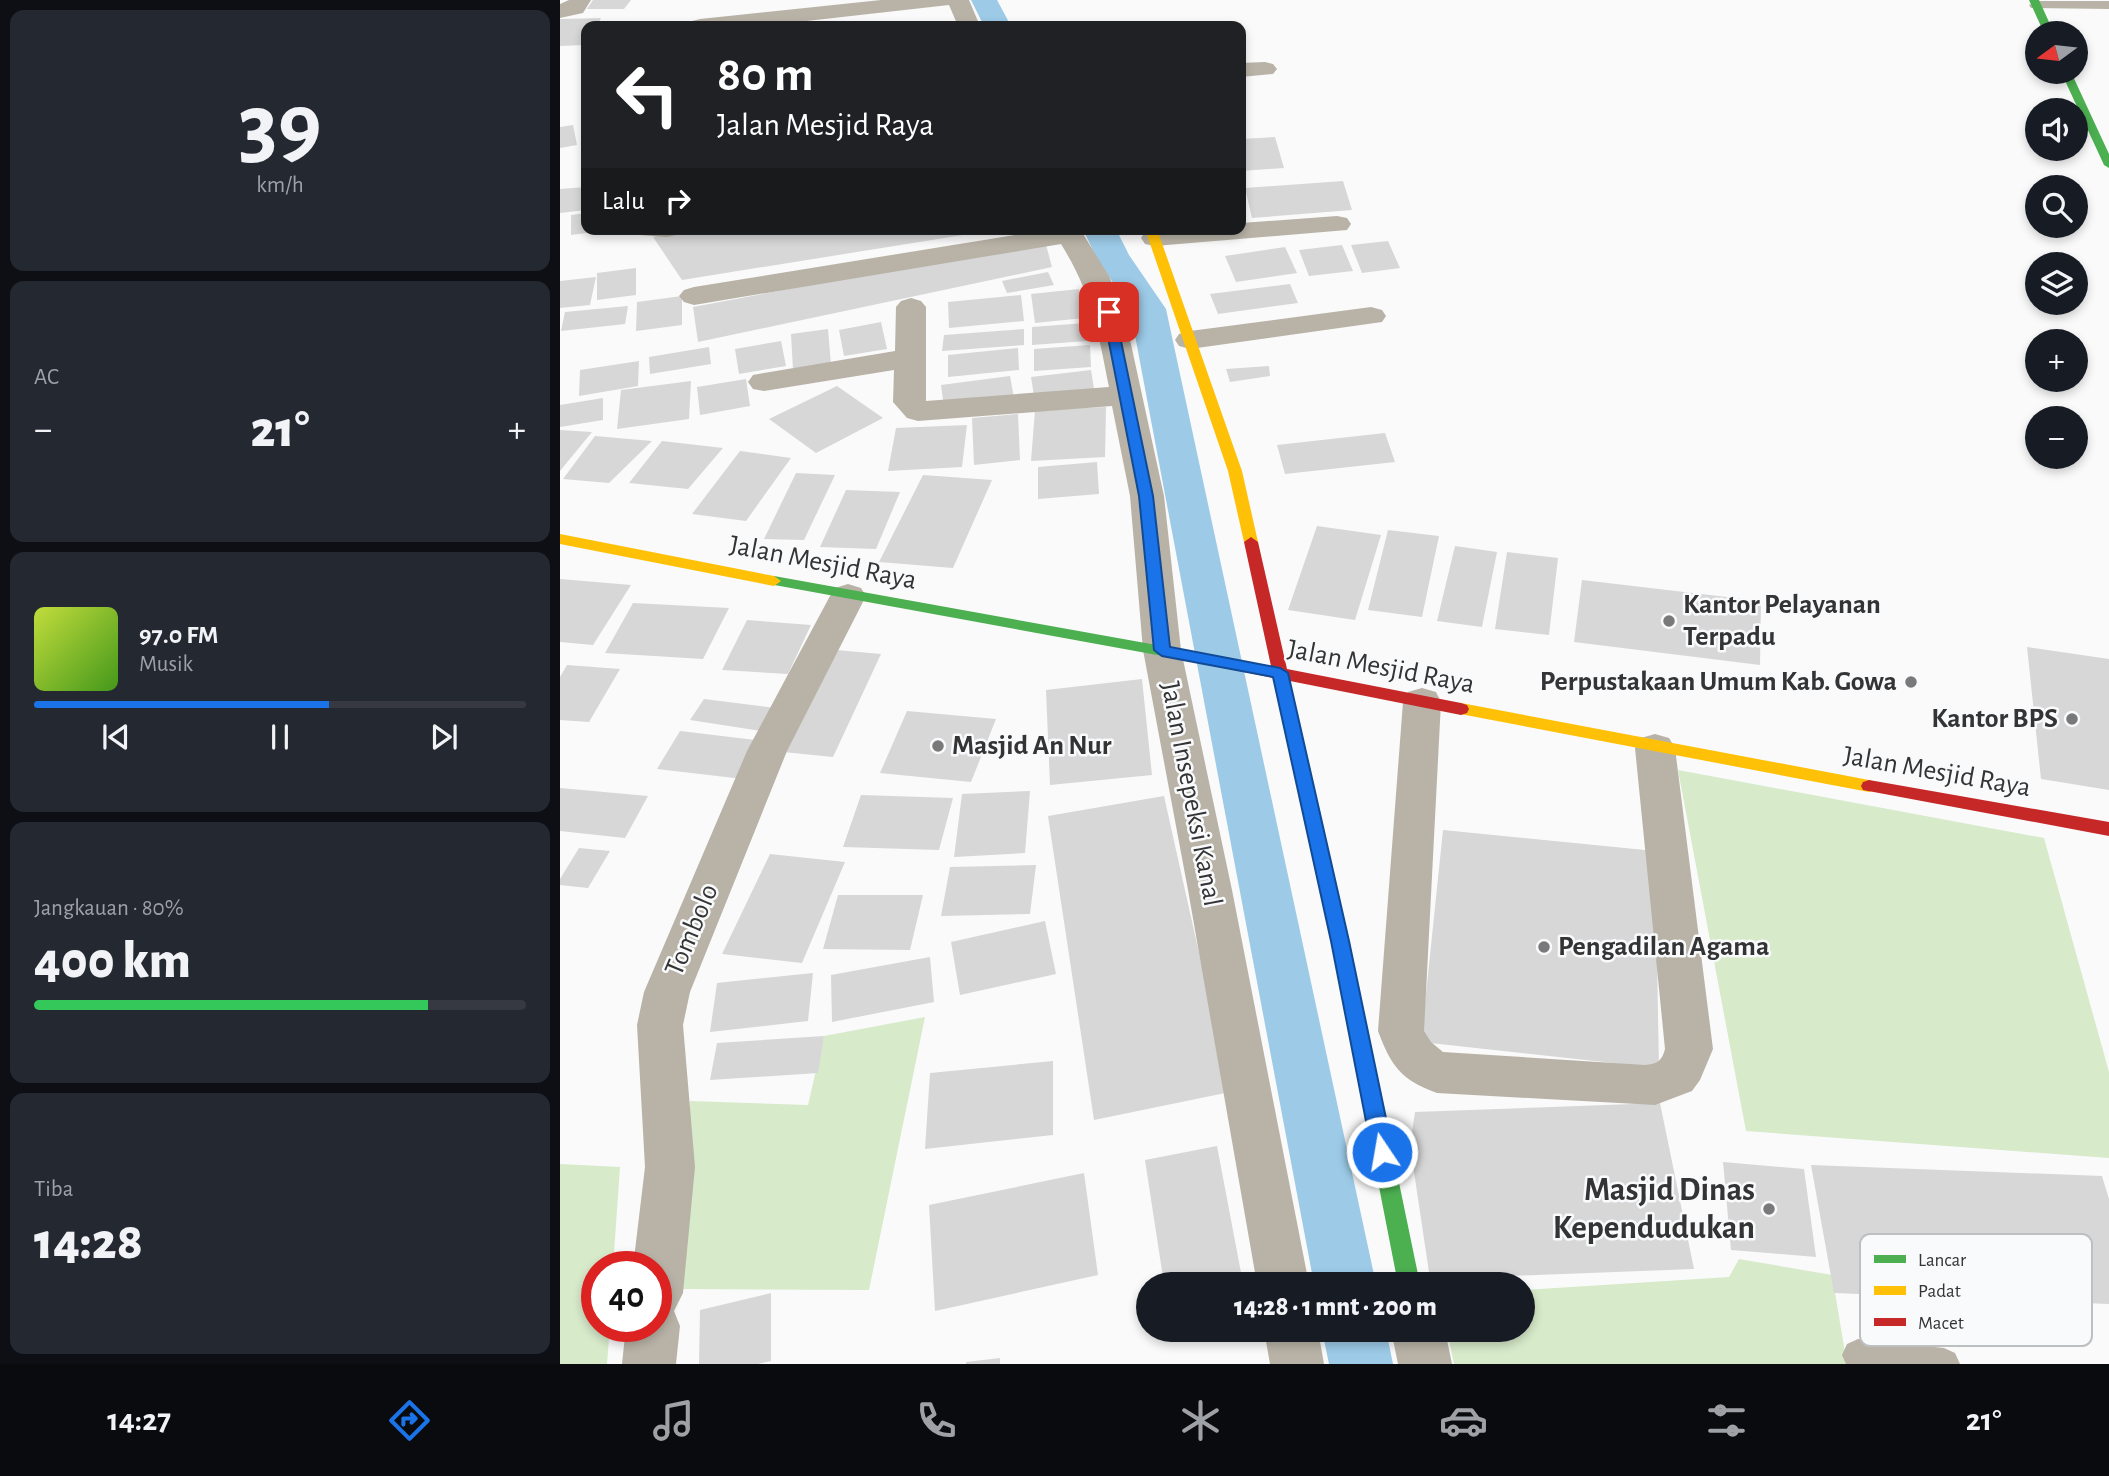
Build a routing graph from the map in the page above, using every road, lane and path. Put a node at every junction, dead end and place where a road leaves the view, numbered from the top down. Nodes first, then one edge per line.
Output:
1 (580, 0) edge
2 (944, 0) edge
3 (958, 0) edge
4 (2035, 3) edge
5 (2109, 5) edge
6 (560, 11) edge
7 (747, 21) edge
8 (967, 21) edge
9 (2043, 21) edge
10 (1265, 69) dead end
11 (1246, 70) edge
12 (2072, 84) edge
13 (2109, 165) edge
14 (1337, 224) dead end
15 (1246, 229) edge
16 (1050, 235) edge
17 (1069, 235) edge
18 (1153, 235) edge
19 (694, 296) dead end
20 (911, 307) dead end
21 (1371, 316) dead end
22 (1190, 340) junction
23 (910, 358) junction
24 (764, 382) dead end
25 (1126, 395) junction
26 (560, 539) edge
27 (848, 596) junction
28 (1170, 652) junction
29 (1274, 672) junction
30 (1422, 702) junction
31 (1654, 748) junction
32 (2109, 829) edge
33 (661, 1251) edge
34 (1281, 1272) edge
35 (1407, 1272) edge
36 (651, 1342) edge
37 (1293, 1342) edge
38 (1420, 1342) edge
39 (1858, 1355) dead end
40 (649, 1364) edge
41 (1297, 1364) edge
42 (1425, 1364) edge
43 (1944, 1364) edge

1 - 6 street
2 - 7 street
3 - 8 street
4 - 5 lane
4 - 9 street
10 - 11 street
12 - 13 street
14 - 15 street
16 - 19 street
17 - 25 street, Jalan Insepeksi Kanal
18 - 22 street
20 - 23 street
21 - 22 street
22 - 29 street
23 - 24 street
23 - 25 street
25 - 28 street, Jalan Insepeksi Kanal
26 - 27 street, Jalan Mesjid Raya
27 - 28 street, Jalan Mesjid Raya
27 - 33 street, Tombolo
28 - 29 street, Jalan Mesjid Raya
28 - 34 street, Jalan Insepeksi Kanal
29 - 30 street, Jalan Mesjid Raya
29 - 35 street
30 - 31 street, Jalan Mesjid Raya
30 - 31 street
31 - 32 street, Jalan Mesjid Raya
36 - 40 street
37 - 41 street
38 - 42 street
39 - 43 lane

